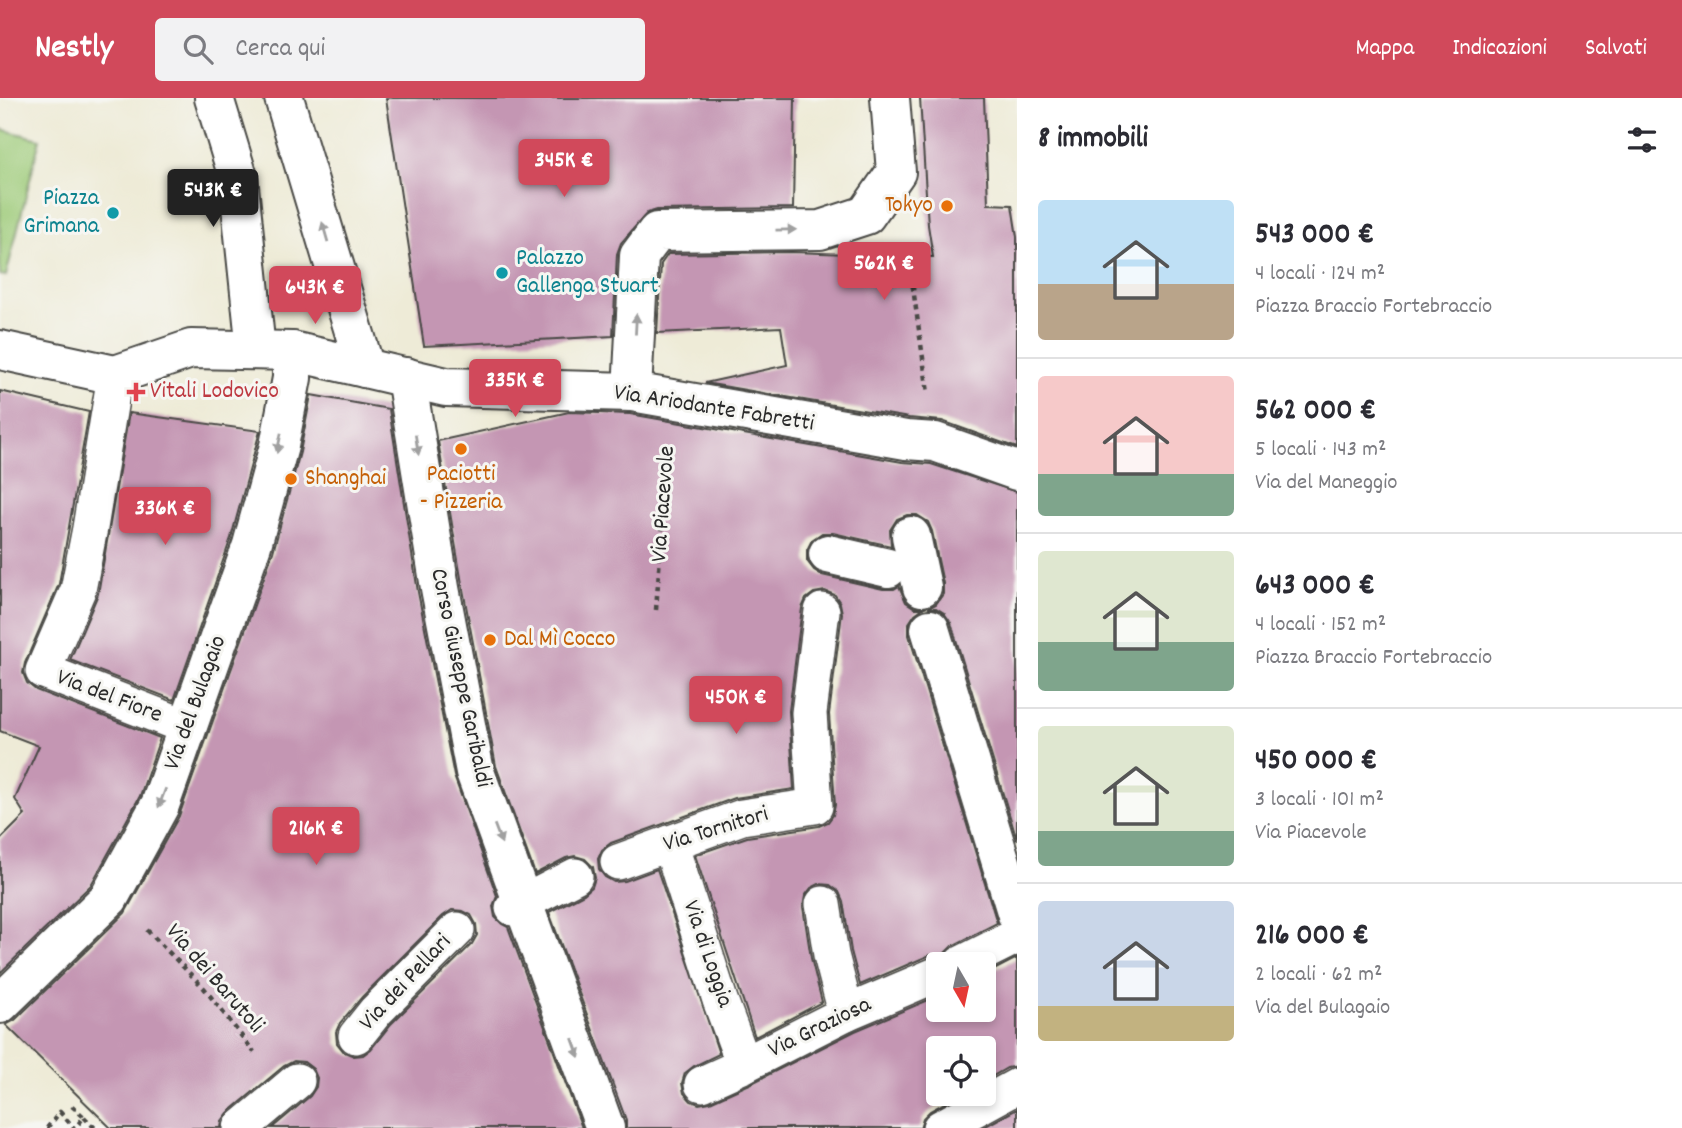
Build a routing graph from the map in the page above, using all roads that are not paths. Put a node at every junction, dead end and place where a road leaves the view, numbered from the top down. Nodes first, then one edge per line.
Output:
1 (214, 98) edge
2 (284, 98) edge
3 (890, 98) edge
4 (0, 350) edge
5 (274, 351) junction
6 (365, 368) junction
7 (115, 374) junction
8 (406, 377) junction
9 (632, 392) junction
10 (1017, 471) edge
11 (911, 536) dead end
12 (828, 554) dead end
13 (888, 568) dead end
14 (922, 587) dead end
15 (822, 611) dead end
16 (930, 629) dead end
17 (187, 727) junction
18 (670, 843) junction
19 (618, 862) dead end
20 (575, 876) dead end
21 (823, 904) dead end
22 (519, 906) junction
23 (1017, 915) edge
24 (457, 930) dead end
25 (1017, 936) edge
26 (985, 952) edge
27 (926, 979) edge
28 (0, 1004) edge
29 (846, 1013) junction
30 (356, 1036) dead end
31 (744, 1065) junction
32 (702, 1084) dead end
33 (291, 1086) road end
34 (1017, 1086) edge
35 (601, 1127) edge
36 (241, 1128) edge
37 (940, 1128) edge

1 - 5 street, Via del Bulagaio
6 -> 2 street
9 -> 3 street
4 - 7 street
5 - 6 street, Via Ariodante Fabretti
5 - 7 street, Via Ariodante Fabretti
5 -> 17 street, Via del Bulagaio
6 - 8 street, Via Ariodante Fabretti
7 - 17 lane, Via del Fiore
8 - 9 street, Via Ariodante Fabretti
8 -> 22 street, Corso Giuseppe Garibaldi
9 - 10 street, Via Ariodante Fabretti
11 - 14 street
12 - 13 street
15 - 18 lane, Via Tornitori
16 - 23 street
17 -> 28 street, Via del Bulagaio
18 - 19 lane, Via Tornitori
18 - 31 lane, Via di Loggia
20 - 22 lane
21 - 29 lane
22 -> 35 street, Corso Giuseppe Garibaldi
24 - 30 lane, Via dei Pellari
25 - 26 lane
27 - 29 lane, Via Graziosa
29 - 31 lane, Via Graziosa
31 - 32 lane, Via Graziosa
33 - 36 lane
34 - 37 lane

